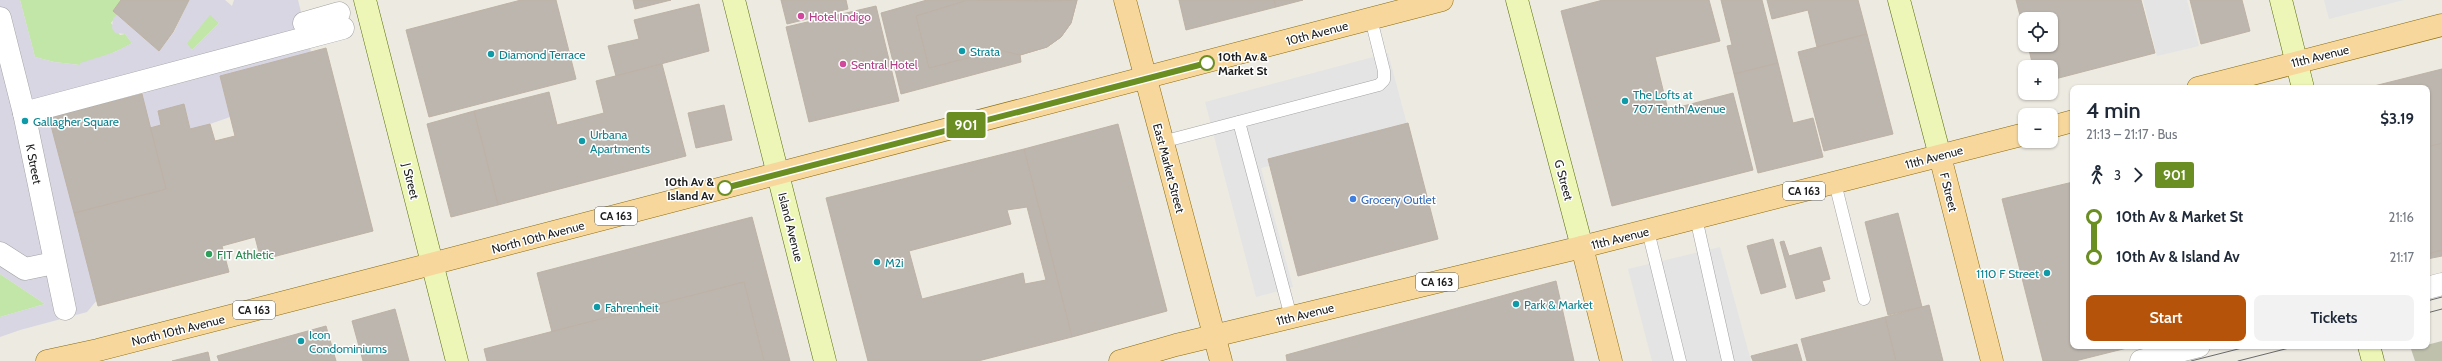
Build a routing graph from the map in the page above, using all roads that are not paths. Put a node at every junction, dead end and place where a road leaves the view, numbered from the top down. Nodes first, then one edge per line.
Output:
1 (365, 0) edge
2 (734, 0) edge
3 (1125, 0) edge
4 (1442, 0) edge
5 (1517, 0) edge
6 (1899, 0) edge
7 (2280, 0) edge
8 (0, 18) edge
9 (1371, 19) junction
10 (304, 23) dead end
11 (2442, 25) edge
12 (2297, 62) junction
13 (1145, 79) junction
14 (2209, 85) edge
15 (2302, 85) edge
16 (24, 113) junction
17 (1239, 122) junction
18 (2070, 122) edge
19 (2058, 125) edge
20 (2018, 136) edge
21 (1162, 142) junction
22 (1940, 156) junction
23 (777, 174) junction
24 (1835, 183) junction
25 (1696, 218) junction
26 (1648, 230) junction
27 (1582, 247) junction
28 (0, 253) edge
29 (54, 263) junction
30 (432, 264) junction
31 (2442, 284) edge
32 (2430, 287) edge
33 (1864, 299) dead end
34 (66, 309) dead end
35 (1291, 317) junction
36 (1214, 336) junction
37 (2187, 349) edge
38 (2370, 349) edge
39 (77, 358) edge
40 (47, 361) edge
41 (457, 361) edge
42 (825, 361) edge
43 (1120, 361) edge
44 (1221, 361) edge
45 (1611, 361) edge
46 (1680, 361) edge
47 (1728, 361) edge
48 (1992, 361) edge
49 (2141, 361) edge
50 (2373, 361) edge

1 - 30 main road, J Street
2 - 23 main road, Island Avenue
3 - 13 main road, East Market Street
4 - 9 main road, 10th Avenue / CA 163
5 - 27 main road, G Street
6 - 22 main road, F Street
7 - 12 main road
8 - 16 street, K Street
9 - 13 main road, 10th Avenue / CA 163
9 - 17 lane
10 - 16 street
11 - 12 main road, 11th Avenue
12 - 14 main road, 11th Avenue
12 - 15 main road
13 - 21 main road, East Market Street
13 - 23 main road, North 10th Avenue / CA 163
16 - 29 street, K Street
17 - 21 lane
17 - 35 lane
18 - 19 main road
20 - 22 main road, 11th Avenue / CA 163
21 - 36 main road, East Market Street
22 - 24 main road, 11th Avenue / CA 163
22 - 48 main road, F Street
23 - 30 main road, North 10th Avenue / CA 163
23 - 42 main road, Island Avenue
24 - 25 main road, 11th Avenue / CA 163
24 - 33 lane
25 - 26 main road, 11th Avenue / CA 163
25 - 47 lane
26 - 27 main road, 11th Avenue / CA 163
26 - 46 lane
27 - 35 main road, 11th Avenue / CA 163
27 - 45 main road, G Street
28 - 29 street
29 - 34 street, K Street
30 - 39 main road, North 10th Avenue / CA 163
30 - 41 main road, J Street
31 - 32 street
35 - 36 main road, 11th Avenue / CA 163
36 - 43 main road, 11th Avenue
36 - 44 main road, East Market Street
37 - 49 street
38 - 50 main road
39 - 40 main road, North 10th Avenue / CA 163

